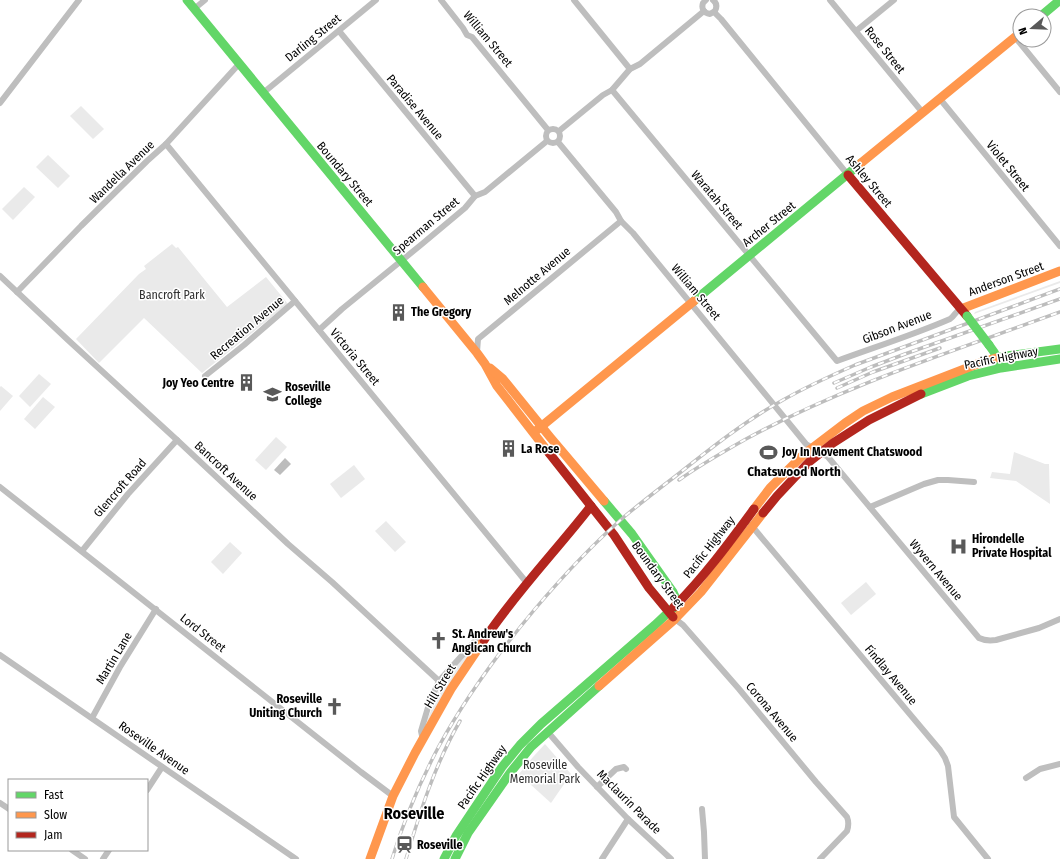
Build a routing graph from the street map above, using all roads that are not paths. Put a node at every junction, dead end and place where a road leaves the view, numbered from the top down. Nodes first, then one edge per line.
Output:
1 (79, 0) edge
2 (187, 0) edge
3 (205, 0) edge
4 (376, 0) edge
5 (441, 0) edge
6 (574, 0) edge
7 (704, 0) edge
8 (715, 0) edge
9 (830, 0) edge
10 (894, 0) edge
11 (1060, 0) edge
12 (1050, 8) edge
13 (194, 9) junction
14 (704, 11) junction
15 (714, 12) junction
16 (856, 31) junction
17 (339, 32) junction
18 (1012, 40) edge
19 (1028, 48) edge
20 (239, 64) junction
21 (630, 69) junction
22 (612, 90) junction
23 (1060, 92) edge
24 (263, 93) junction
25 (940, 99) junction
26 (0, 103) edge
27 (923, 113) junction
28 (548, 130) junction
29 (559, 131) junction
30 (547, 141) junction
31 (558, 142) junction
32 (166, 144) junction
33 (848, 175) junction
34 (475, 196) junction
35 (621, 221) junction
36 (1060, 246) edge
37 (749, 256) junction
38 (401, 261) junction
39 (1060, 271) edge
40 (0, 276) edge
41 (17, 292) junction
42 (295, 301) junction
43 (691, 304) junction
44 (961, 309) junction
45 (319, 330) junction
46 (1060, 349) edge
47 (477, 353) junction
48 (997, 358) junction
49 (1060, 360) edge
50 (837, 361) joint
51 (485, 364) junction
52 (1001, 368) junction
53 (205, 376) dead end
54 (541, 426) junction
55 (533, 433) junction
56 (177, 440) junction
57 (812, 448) junction
58 (821, 453) junction
59 (974, 482) dead end
60 (0, 487) edge
61 (591, 506) junction
62 (870, 508) junction
63 (750, 523) junction
64 (82, 551) junction
65 (527, 583) junction
66 (678, 602) junction
67 (156, 609) junction
68 (669, 612) junction
69 (675, 619) junction
70 (1060, 619) edge
71 (488, 634) junction
72 (0, 655) edge
73 (439, 680) junction
74 (92, 718) junction
75 (541, 724) junction
76 (548, 732) junction
77 (423, 740) junction
78 (1060, 764) edge
79 (162, 766) junction
80 (626, 769) dead end
81 (1026, 778) dead end
82 (597, 787) junction
83 (148, 788) edge
84 (393, 796) junction
85 (702, 809) dead end
86 (628, 819) junction
87 (73, 851) edge
88 (85, 859) edge
89 (296, 859) edge
90 (370, 859) edge
91 (444, 859) edge
92 (455, 859) edge
93 (602, 859) edge
94 (671, 859) edge
95 (705, 859) edge
96 (820, 859) edge
97 (988, 859) edge

1 - 26 street
2 - 13 main road, Boundary Street
3 - 13 street
4 - 17 street, Darling Street
5 - 28 street, William Street
6 - 21 street
7 - 14 street
8 - 15 street
9 - 16 street, Rose Street
10 - 16 street
11 - 12 main road
13 - 20 main road, Boundary Street
14 - 15 street
14 - 21 street
15 - 33 street, Ashley Street
16 - 27 street, Rose Street
17 - 24 street, Darling Street
17 - 34 street, Paradise Avenue
18 - 25 main road, Archer Street
19 - 23 street
20 - 24 main road, Boundary Street
20 - 32 street, Wandella Avenue
21 - 22 street
22 - 29 street
22 - 37 street, Waratah Street
24 - 38 main road, Boundary Street
25 - 27 main road, Archer Street
25 - 36 street, Violet Street
27 - 33 main road, Archer Street
28 - 29 street
28 - 30 street
29 - 31 street
30 - 31 street
30 - 34 street, Spearman Street
31 - 35 street, William Street
32 - 41 street, Wandella Avenue
32 - 42 street, Victoria Street
33 - 37 main road, Archer Street
33 - 44 main road, Ashley Street
34 - 38 street, Spearman Street
35 - 43 street, William Street
35 - 47 street, Melnotte Avenue
37 - 43 main road, Archer Street
37 - 50 street, Waratah Street
38 - 45 street, Spearman Street
38 - 47 main road, Boundary Street
39 - 44 main road, Anderson Street
40 - 41 street, Bancroft Avenue
41 - 56 street, Bancroft Avenue
42 - 45 street, Victoria Street
42 - 53 street, Recreation Avenue
43 - 54 main road, Archer Street
43 - 57 street, William Street
44 - 48 main road, Ashley Street, bridge
44 - 50 street, Gibson Avenue
45 - 65 street, Victoria Street
46 - 48 main road, Pacific Highway
47 - 51 main road, Boundary Street
48 - 52 main road, Ashley Street
48 - 57 main road, Pacific Highway
49 - 52 main road, Pacific Highway
51 - 54 main road, Boundary Street
51 - 55 main road, Boundary Street
52 - 58 main road, Pacific Highway
54 - 55 main road, Archer Street
54 - 66 main road, Boundary Street
55 - 61 main road, Boundary Street
56 - 64 street, Glencroft Road
56 - 73 street, Bancroft Avenue
57 - 58 street, William Street
57 - 63 main road, Pacific Highway
58 - 62 street, Wyvern Avenue
58 - 63 main road, Pacific Highway
59 - 62 street
60 - 64 street, Lord Street
61 - 65 main road, Hill Street
61 - 68 main road, Boundary Street
62 - 70 street, Wyvern Avenue
63 - 66 main road, Pacific Highway
63 - 69 main road, Pacific Highway
63 - 97 street, Findlay Avenue
64 - 67 street, Lord Street
65 - 71 main road, Hill Street
66 - 68 main road, Pacific Highway
66 - 69 main road, Boundary Street
67 - 74 street, Martin Lane
67 - 84 street, Lord Street
68 - 69 main road, Boundary Street
68 - 75 main road, Pacific Highway
69 - 76 main road, Pacific Highway
69 - 96 street, Corona Avenue
71 - 73 street
71 - 77 main road, Hill Street
72 - 74 street, Roseville Avenue
73 - 77 street
74 - 79 street, Roseville Avenue
75 - 76 street, Maclaurin Parade
75 - 91 main road, Pacific Highway
76 - 82 street, Maclaurin Parade
76 - 92 main road, Pacific Highway
77 - 84 main road, Hill Street
78 - 81 street
79 - 83 street
79 - 89 street, Roseville Avenue
80 - 82 street
82 - 86 street, Maclaurin Parade
84 - 90 main road, Hill Street
85 - 95 street
86 - 93 street
86 - 94 street, Maclaurin Parade
87 - 88 street

